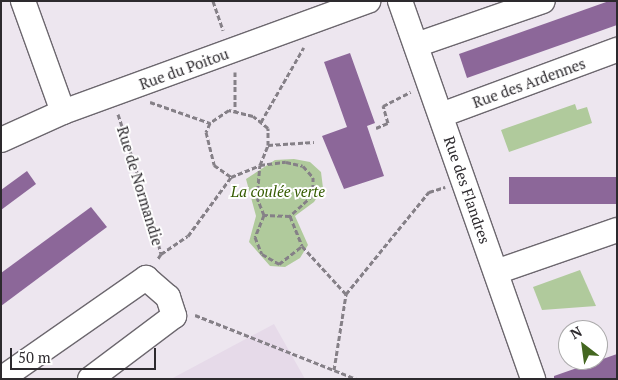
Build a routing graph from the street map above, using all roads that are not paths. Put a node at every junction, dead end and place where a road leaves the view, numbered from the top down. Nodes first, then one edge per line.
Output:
1 (22, 1) edge
2 (368, 1) edge
3 (400, 1) edge
4 (543, 1) edge
5 (416, 45) junction
6 (617, 50) edge
7 (63, 112) junction
8 (441, 115) junction
9 (1, 140) edge
10 (617, 230) edge
11 (496, 272) junction
12 (1, 379) edge
13 (90, 379) edge
14 (533, 379) edge

1 - 7 street
2 - 7 street, Rue du Poitou
3 - 5 street, Rue des Flandres
4 - 5 street
5 - 8 street, Rue des Flandres
6 - 8 street, Rue des Ardennes
7 - 9 street, Rue du Poitou
8 - 11 street, Rue des Flandres
10 - 11 street
11 - 14 street, Rue des Flandres
12 - 13 street

